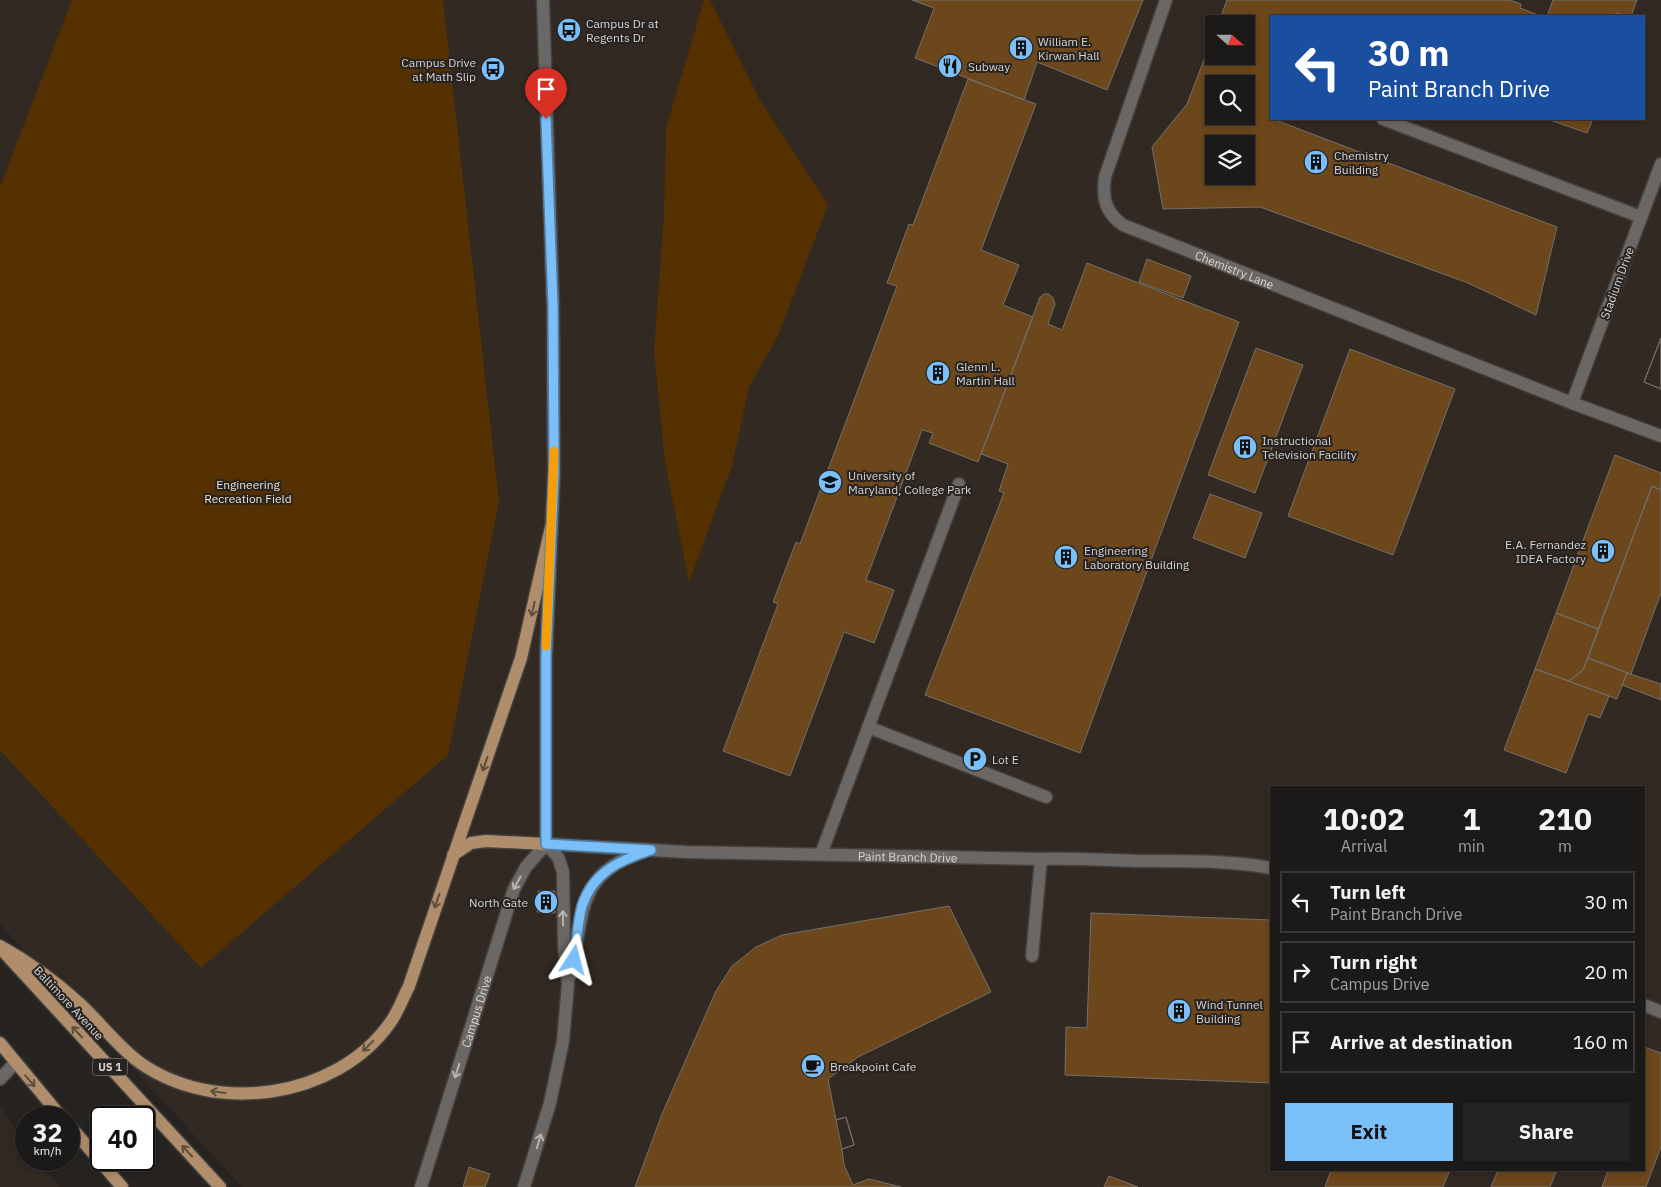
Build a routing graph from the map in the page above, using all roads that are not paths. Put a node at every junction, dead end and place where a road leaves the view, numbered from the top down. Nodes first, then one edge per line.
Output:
1 (543, 0) edge
2 (1166, 0) edge
3 (1386, 120) edge
4 (1661, 164) edge
5 (1641, 218) junction
6 (1572, 402) junction
7 (1661, 436) edge
8 (959, 484) dead end
9 (551, 527) junction
10 (868, 727) junction
11 (1046, 797) dead end
12 (546, 844) junction
13 (651, 850) junction
14 (821, 854) junction
15 (453, 855) junction
16 (1041, 859) junction
17 (1270, 868) edge
18 (0, 947) edge
19 (1032, 956) dead end
20 (568, 984) junction
21 (1645, 1005) edge
22 (1661, 1012) edge
23 (0, 1043) edge
24 (15, 1062) junction
25 (0, 1079) edge
26 (52, 1106) edge
27 (80, 1138) edge
28 (122, 1187) edge
29 (220, 1187) edge
30 (421, 1187) edge
31 (524, 1187) edge

1 - 9 street
2 - 6 street, Chemistry Lane
3 - 5 street
4 - 5 street, Stadium Drive
5 - 6 street, Stadium Drive
6 - 7 street, Chemistry Lane
8 - 10 street
9 - 12 street
9 -> 15 main road
10 - 11 street
10 - 14 street
12 - 13 street, Paint Branch Drive
12 - 15 main road
20 -> 12 street
12 -> 30 street, Campus Drive
13 - 14 street, Paint Branch Drive
13 - 20 street
14 - 16 street, Paint Branch Drive
15 -> 18 main road
16 - 17 street, Paint Branch Drive
16 - 19 street
29 -> 18 main road, Baltimore Avenue / US 1
31 -> 20 street
21 - 22 street
23 - 24 main road
24 - 25 street
24 -> 26 main road
27 - 28 main road

